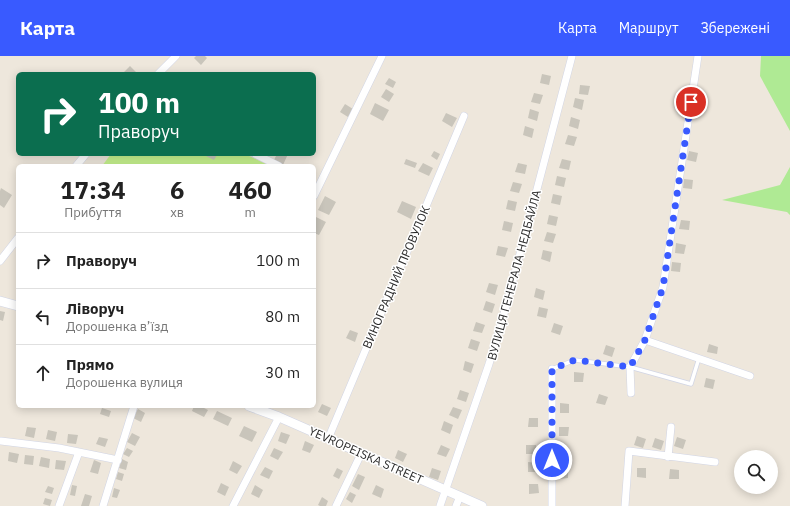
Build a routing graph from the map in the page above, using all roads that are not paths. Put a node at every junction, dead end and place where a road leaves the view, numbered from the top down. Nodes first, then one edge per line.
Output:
1 (176, 56) edge
2 (382, 56) edge
3 (572, 56) edge
4 (698, 56) edge
5 (160, 72) edge
6 (464, 116) dead end
7 (84, 156) edge
8 (259, 156) edge
9 (78, 164) edge
10 (275, 164) edge
11 (316, 185) edge
12 (16, 241) edge
13 (0, 261) edge
14 (0, 301) edge
15 (16, 305) edge
16 (645, 340) junction
17 (699, 358) junction
18 (630, 367) junction
19 (552, 369) joint
20 (750, 376) dead end
21 (631, 393) dead end
22 (133, 408) edge
23 (254, 408) edge
24 (279, 417) junction
25 (672, 426) dead end
26 (328, 439) junction
27 (1, 441) dead end
28 (79, 452) junction
29 (361, 454) junction
30 (668, 457) junction
31 (118, 460) junction
32 (715, 462) dead end
33 (446, 490) junction
34 (460, 496) junction
35 (59, 506) edge
36 (103, 506) edge
37 (233, 506) edge
38 (336, 506) edge
39 (440, 506) edge
40 (456, 506) edge
41 (482, 506) edge
42 (552, 506) edge
43 (625, 506) edge

1 - 5 street
2 - 11 street
3 - 33 street, ВУЛИЦЯ ГЕНЕРАЛА НЕДБАЙЛА
4 - 16 street
6 - 26 street, ВИНОГРАДНИЙ ПРОВУЛОК
7 - 9 street
8 - 10 street
12 - 13 street
14 - 15 street
16 - 17 street
16 - 18 street
17 - 18 lane
17 - 20 street
18 - 19 lane
18 - 21 street
19 - 42 street
22 - 31 street
23 - 24 street, YEVROPEISKA STREET
24 - 26 street, YEVROPEISKA STREET
24 - 37 street
25 - 30 street
26 - 29 street, YEVROPEISKA STREET
27 - 28 street
28 - 31 street
28 - 35 street
29 - 33 street, YEVROPEISKA STREET
29 - 38 street
30 - 32 street
30 - 43 street
31 - 36 street
33 - 34 street, YEVROPEISKA STREET
33 - 39 street, ВУЛИЦЯ ГЕНЕРАЛА НЕДБАЙЛА
34 - 40 street
34 - 41 street, YEVROPEISKA STREET

